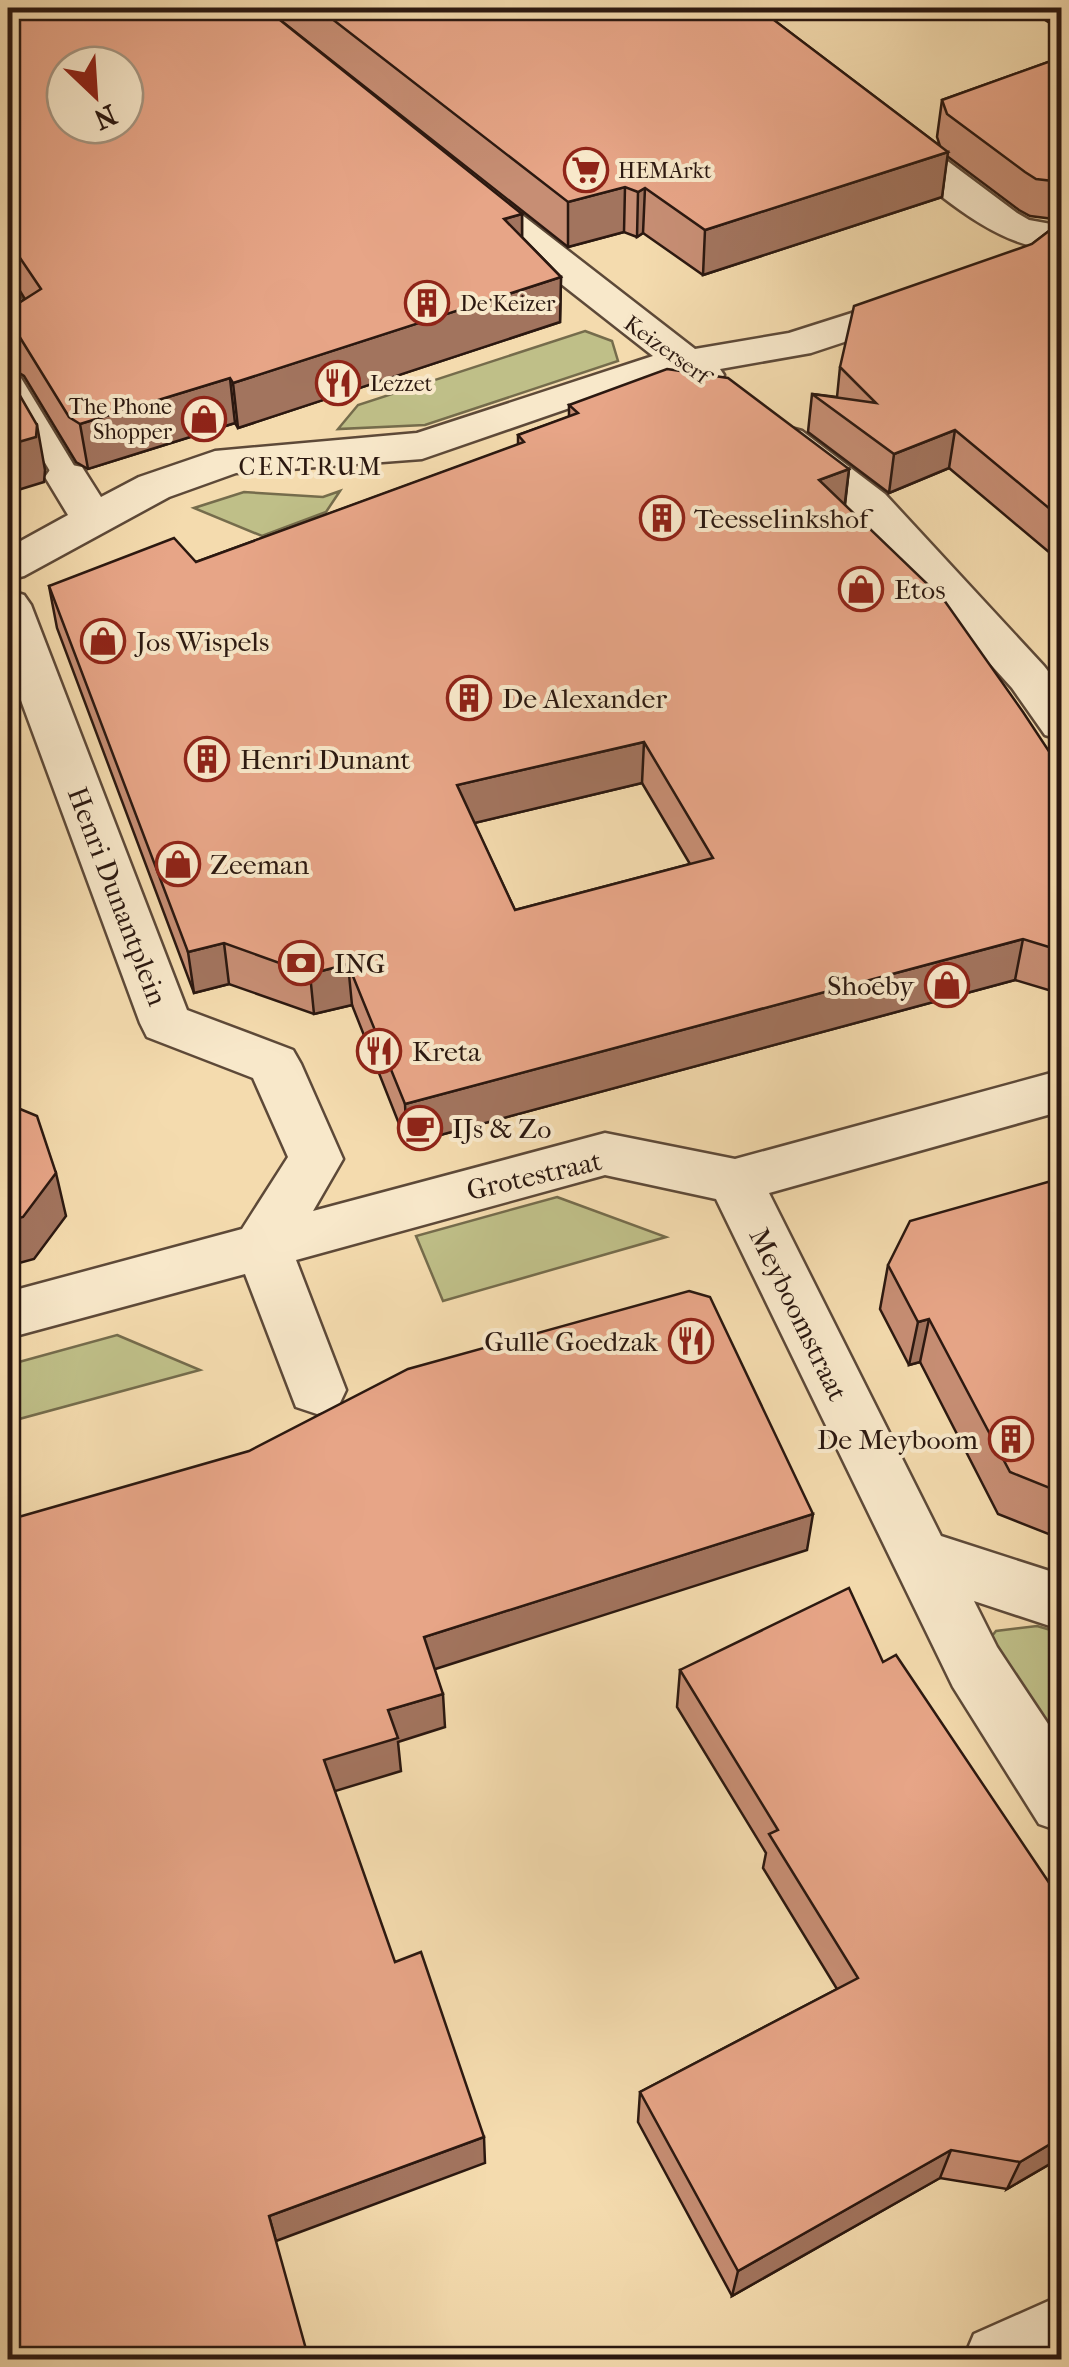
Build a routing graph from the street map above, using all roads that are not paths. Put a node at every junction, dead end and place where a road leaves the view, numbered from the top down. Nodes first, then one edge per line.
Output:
1 (862, 114) edge
2 (436, 166) edge
3 (1058, 236) edge
4 (1010, 270) edge
5 (948, 293) edge
6 (8, 298) edge
7 (8, 349) edge
8 (687, 363) junction
9 (8, 378) edge
10 (67, 477) joint
11 (93, 520) junction
12 (8, 566) edge
13 (8, 605) edge
14 (1062, 724) edge
15 (1062, 1090) edge
16 (734, 1180) junction
17 (262, 1244) junction
18 (8, 1314) edge
19 (318, 1390) dead end
20 (917, 1556) junction
21 (1062, 1603) edge
22 (1062, 1802) edge
23 (1062, 2332) edge
24 (1000, 2360) edge

1 - 3 street
2 - 8 street, Keizerserf
3 - 4 street
5 - 8 street
6 - 7 lane
8 - 11 street
8 - 14 street, Keizerserf
9 - 10 lane
10 - 11 street
11 - 12 street
13 - 17 street, Henri Dunantplein
15 - 16 street, Grotestraat
16 - 17 street, Grotestraat
16 - 20 street, Meyboomstraat
17 - 18 street, Grotestraat
17 - 19 street
20 - 21 street
20 - 22 street, Meyboomstraat
23 - 24 street

